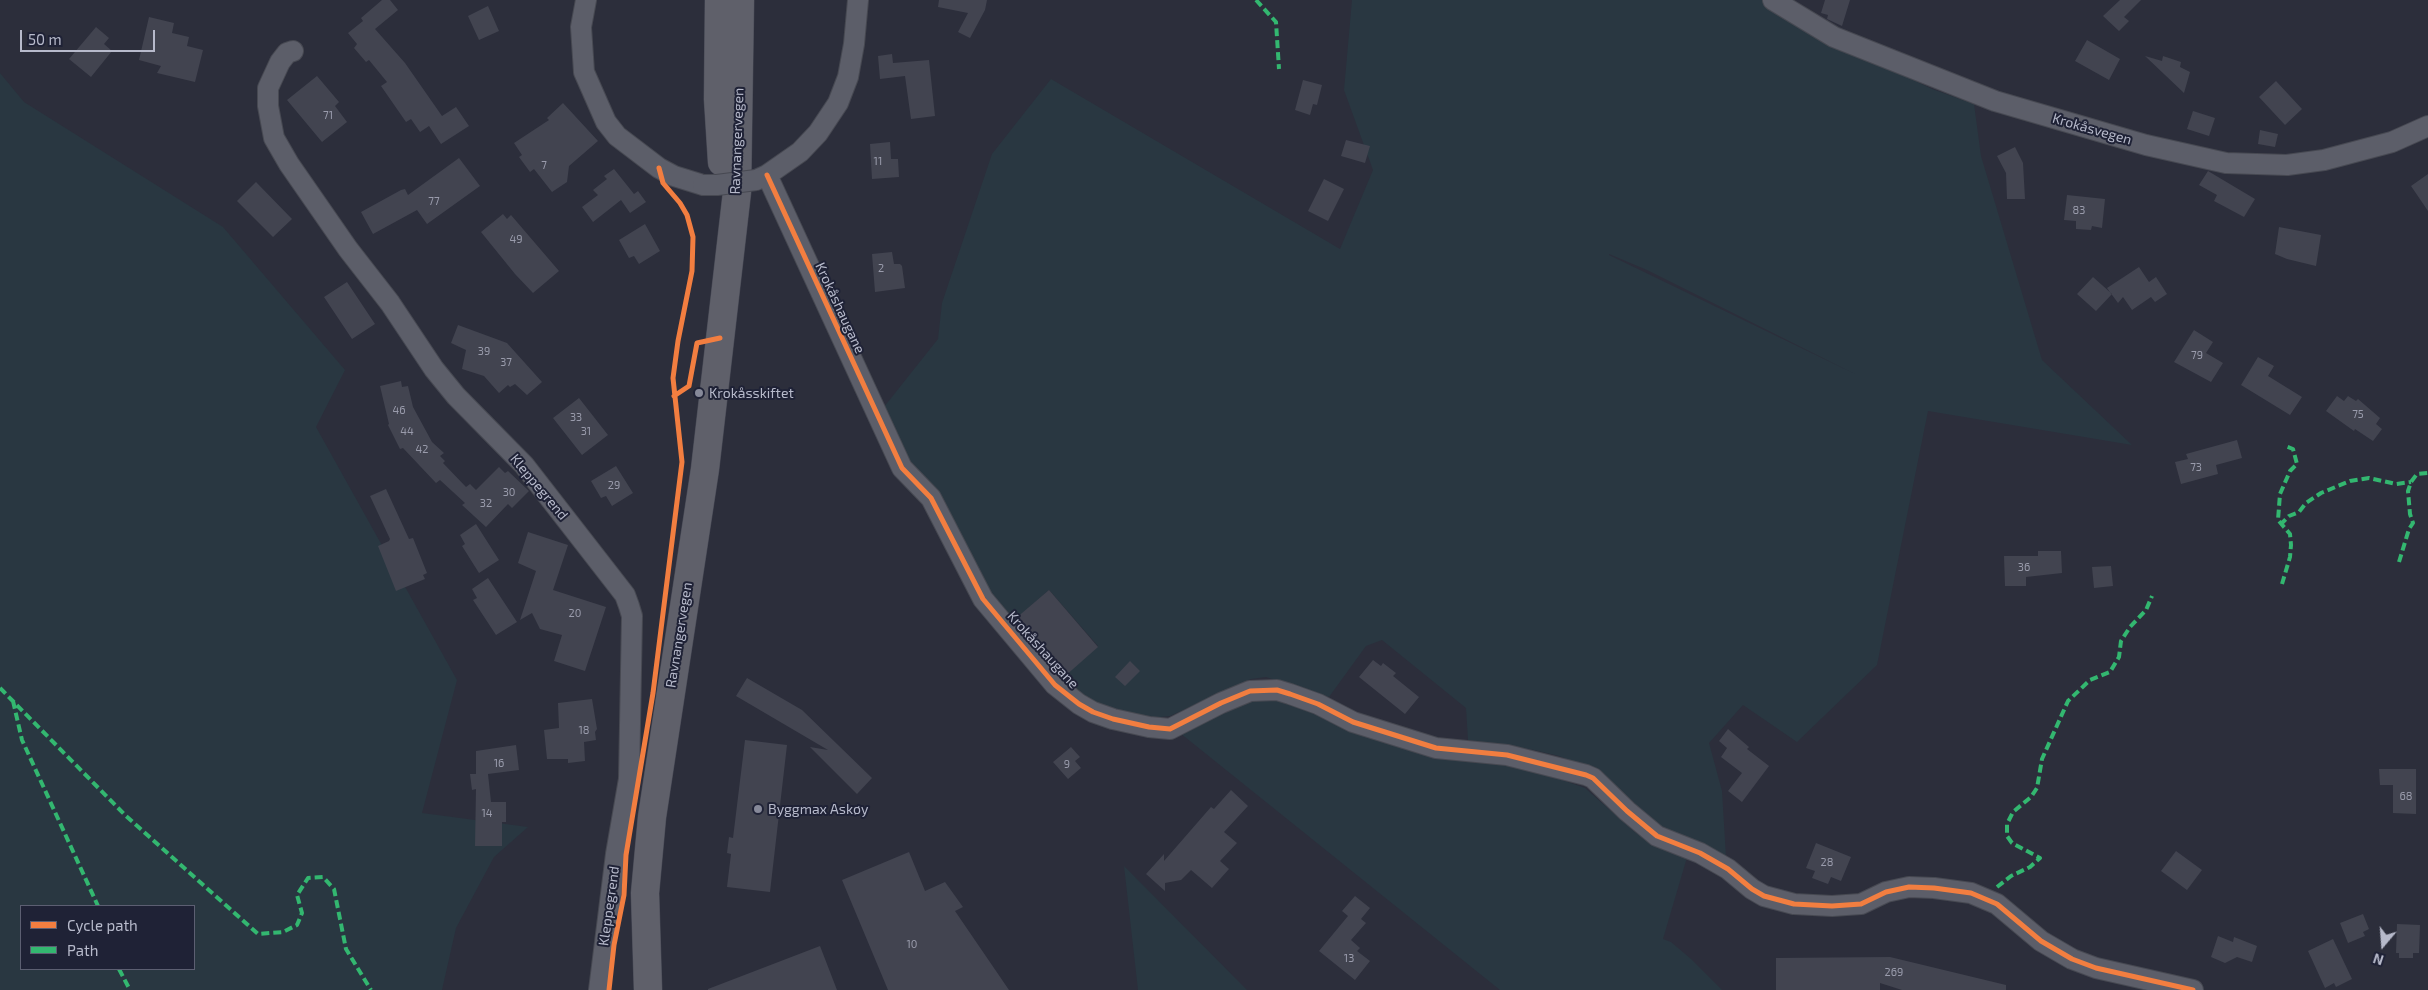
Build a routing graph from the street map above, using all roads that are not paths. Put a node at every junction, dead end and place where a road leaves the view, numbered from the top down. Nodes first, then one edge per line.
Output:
1 (586, 0) edge
2 (719, 0) edge
3 (740, 0) edge
4 (858, 0) edge
5 (1773, 0) edge
6 (293, 51) dead end
7 (2428, 126) edge
8 (762, 178) junction
9 (725, 281) junction
10 (599, 990) edge
11 (648, 990) edge
12 (2193, 990) edge

1 - 8 street, bridge
2 - 9 main road, Ravnangervegen
3 - 9 main road, Ravnangervegen
4 - 8 street
5 - 7 street, Krokåsvegen
6 - 10 street, Kleppegrend
8 - 12 street, Krokåshaugane
9 - 11 main road, Ravnangervegen

